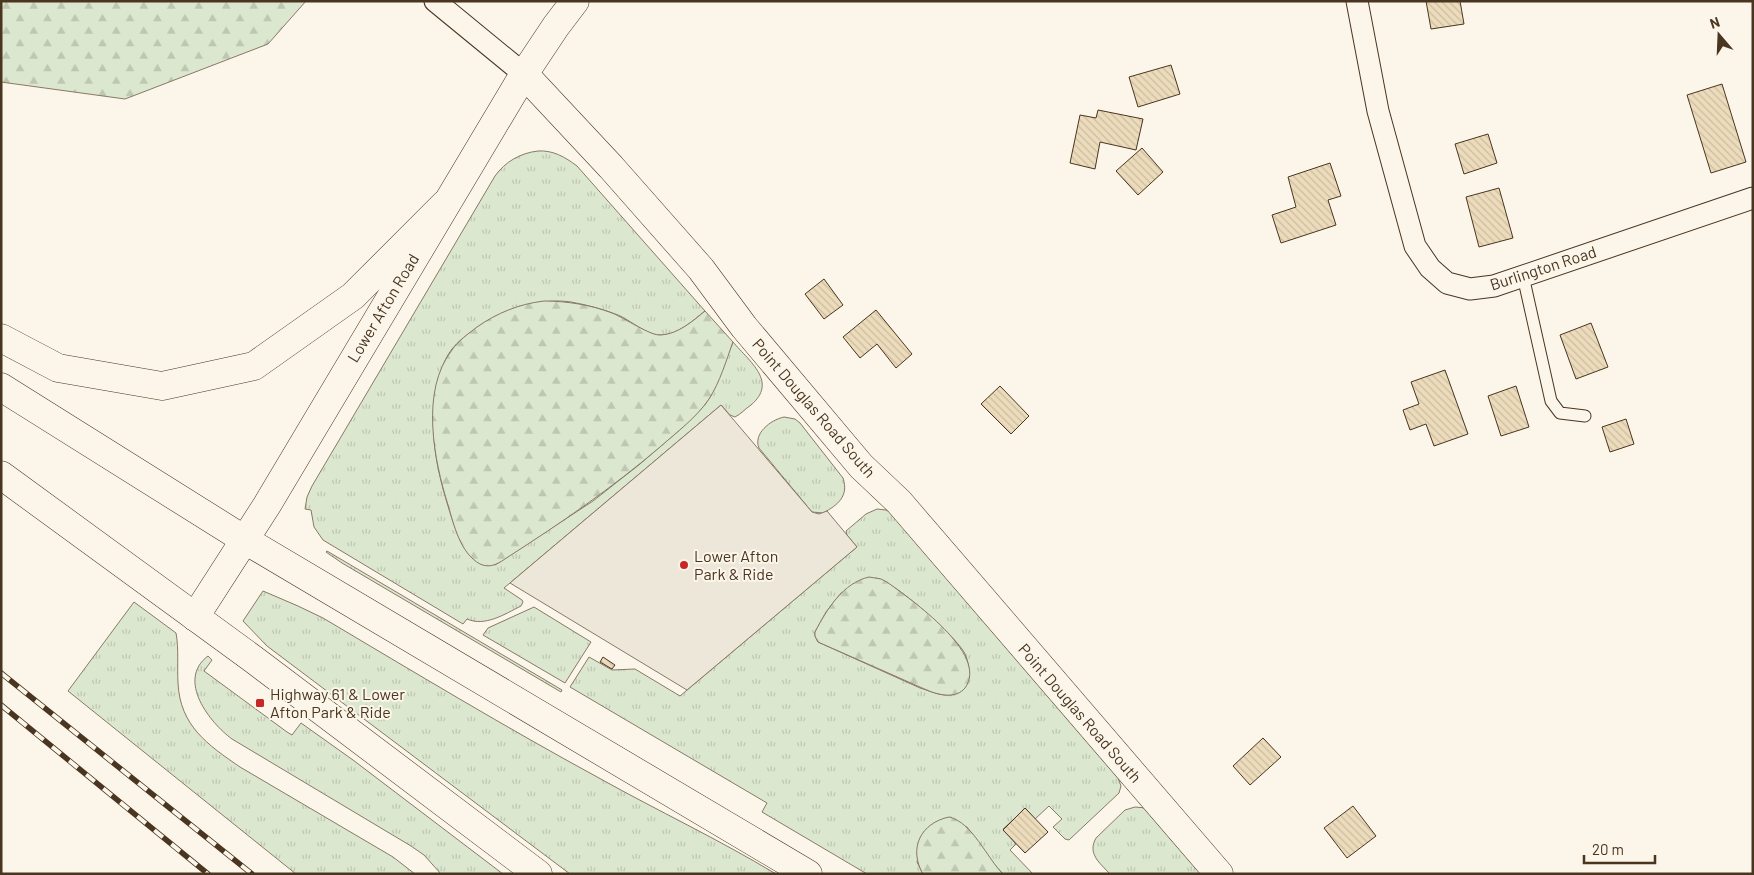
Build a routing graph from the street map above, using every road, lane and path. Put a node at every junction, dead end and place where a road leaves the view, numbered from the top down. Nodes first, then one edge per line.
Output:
1 (435, 1) edge
2 (575, 1) edge
3 (1357, 1) edge
4 (524, 74) junction
5 (1753, 198) edge
6 (445, 204) junction
7 (1523, 276) junction
8 (1, 338) edge
9 (1, 387) edge
10 (1585, 416) dead end
11 (1, 475) edge
12 (245, 540) junction
13 (195, 617) junction
14 (538, 874) edge
15 (808, 874) edge
16 (1219, 874) edge

1 - 4 street, Point Douglas Road South
2 - 4 main road, Lower Afton Road
3 - 7 street, Burlington Road
4 - 6 main road, Lower Afton Road
4 - 16 main road, Point Douglas Road South
5 - 7 street, Burlington Road
6 - 8 main road
6 - 12 main road, Lower Afton Road
7 - 10 lane
9 - 12 main road
11 - 13 main road
12 - 13 main road, Lower Afton Road
12 - 15 main road
13 - 14 main road

